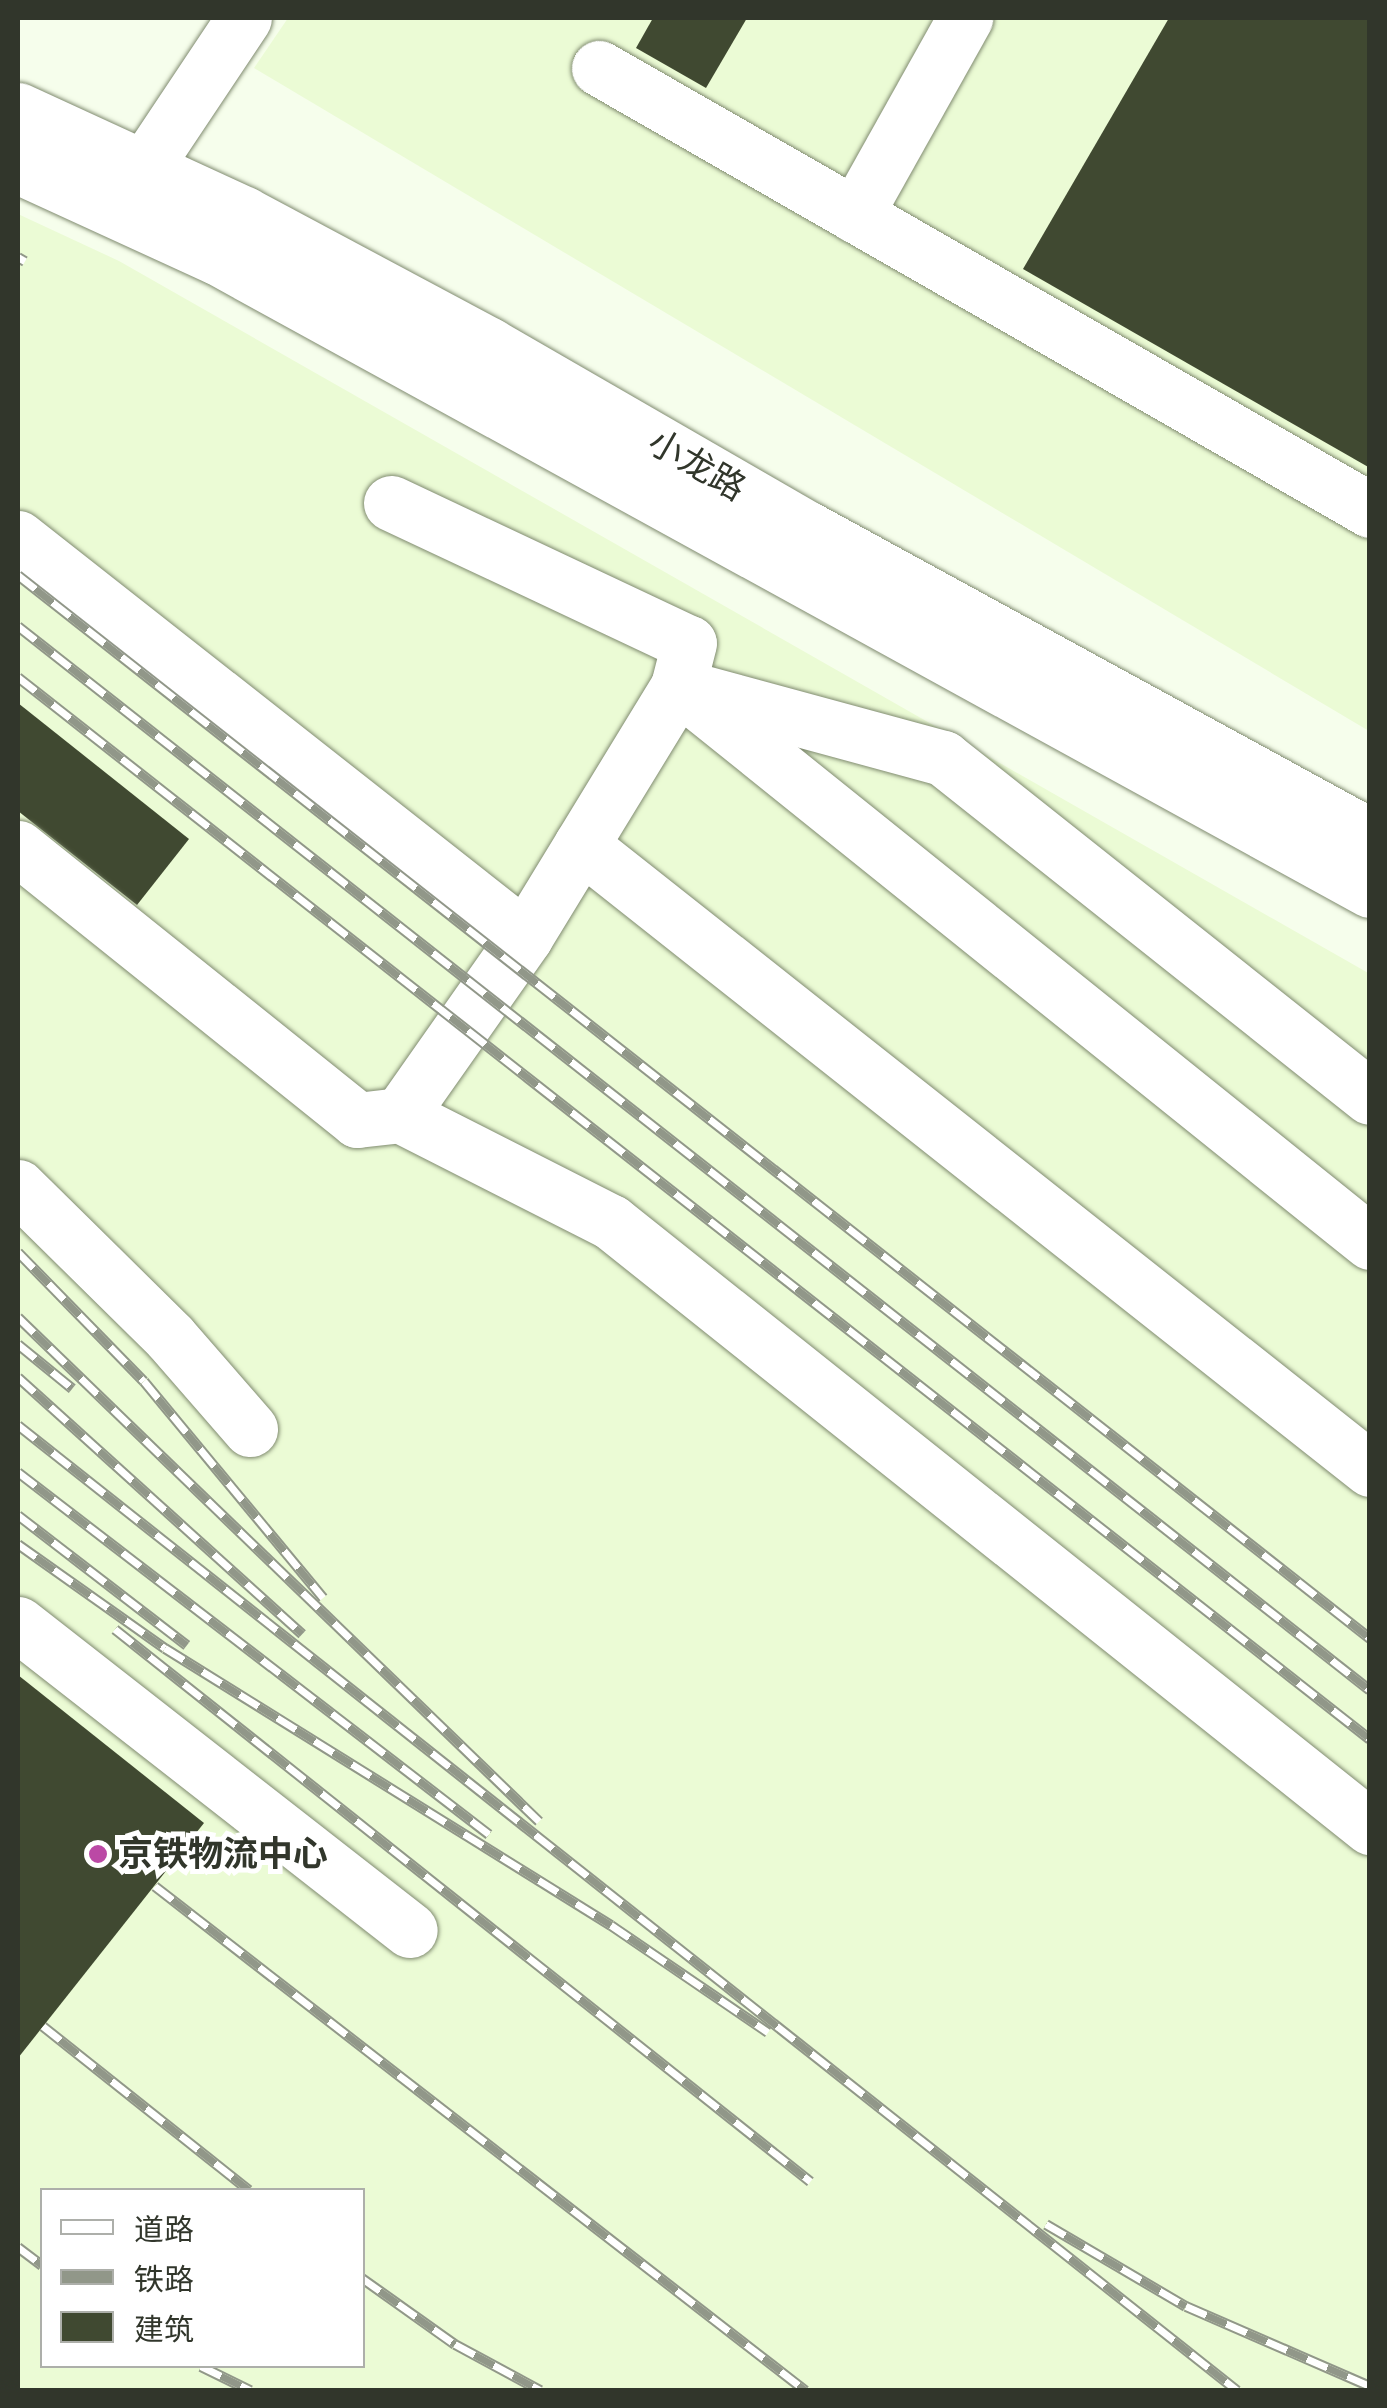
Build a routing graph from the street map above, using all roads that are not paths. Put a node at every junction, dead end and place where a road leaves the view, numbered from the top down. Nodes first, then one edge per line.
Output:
1 (244, 18) edge
2 (965, 18) edge
3 (599, 68) dead end
4 (18, 110) edge
5 (18, 166) edge
6 (144, 168) junction
7 (855, 215) junction
8 (391, 503) dead end
9 (1370, 510) edge
10 (18, 538) edge
11 (678, 686) junction
12 (1370, 836) edge
13 (581, 845) junction
14 (18, 848) edge
15 (1370, 890) edge
16 (525, 937) junction
17 (1370, 1097) edge
18 (400, 1116) junction
19 (18, 1187) edge
20 (1370, 1242) edge
21 (250, 1429) dead end
22 (1370, 1469) edge
23 (18, 1624) edge
24 (1370, 1827) edge
25 (409, 1930) dead end

1 - 6 street
2 - 7 street
3 - 7 street
4 - 6 street, 小龙路
5 - 15 street, 小龙路
6 - 12 street, 小龙路
7 - 9 street
8 - 11 street
10 - 16 street
11 - 13 street
11 - 17 street
11 - 20 street
13 - 16 street
13 - 22 street
14 - 18 street
16 - 18 street
18 - 24 street
19 - 21 street
23 - 25 street

